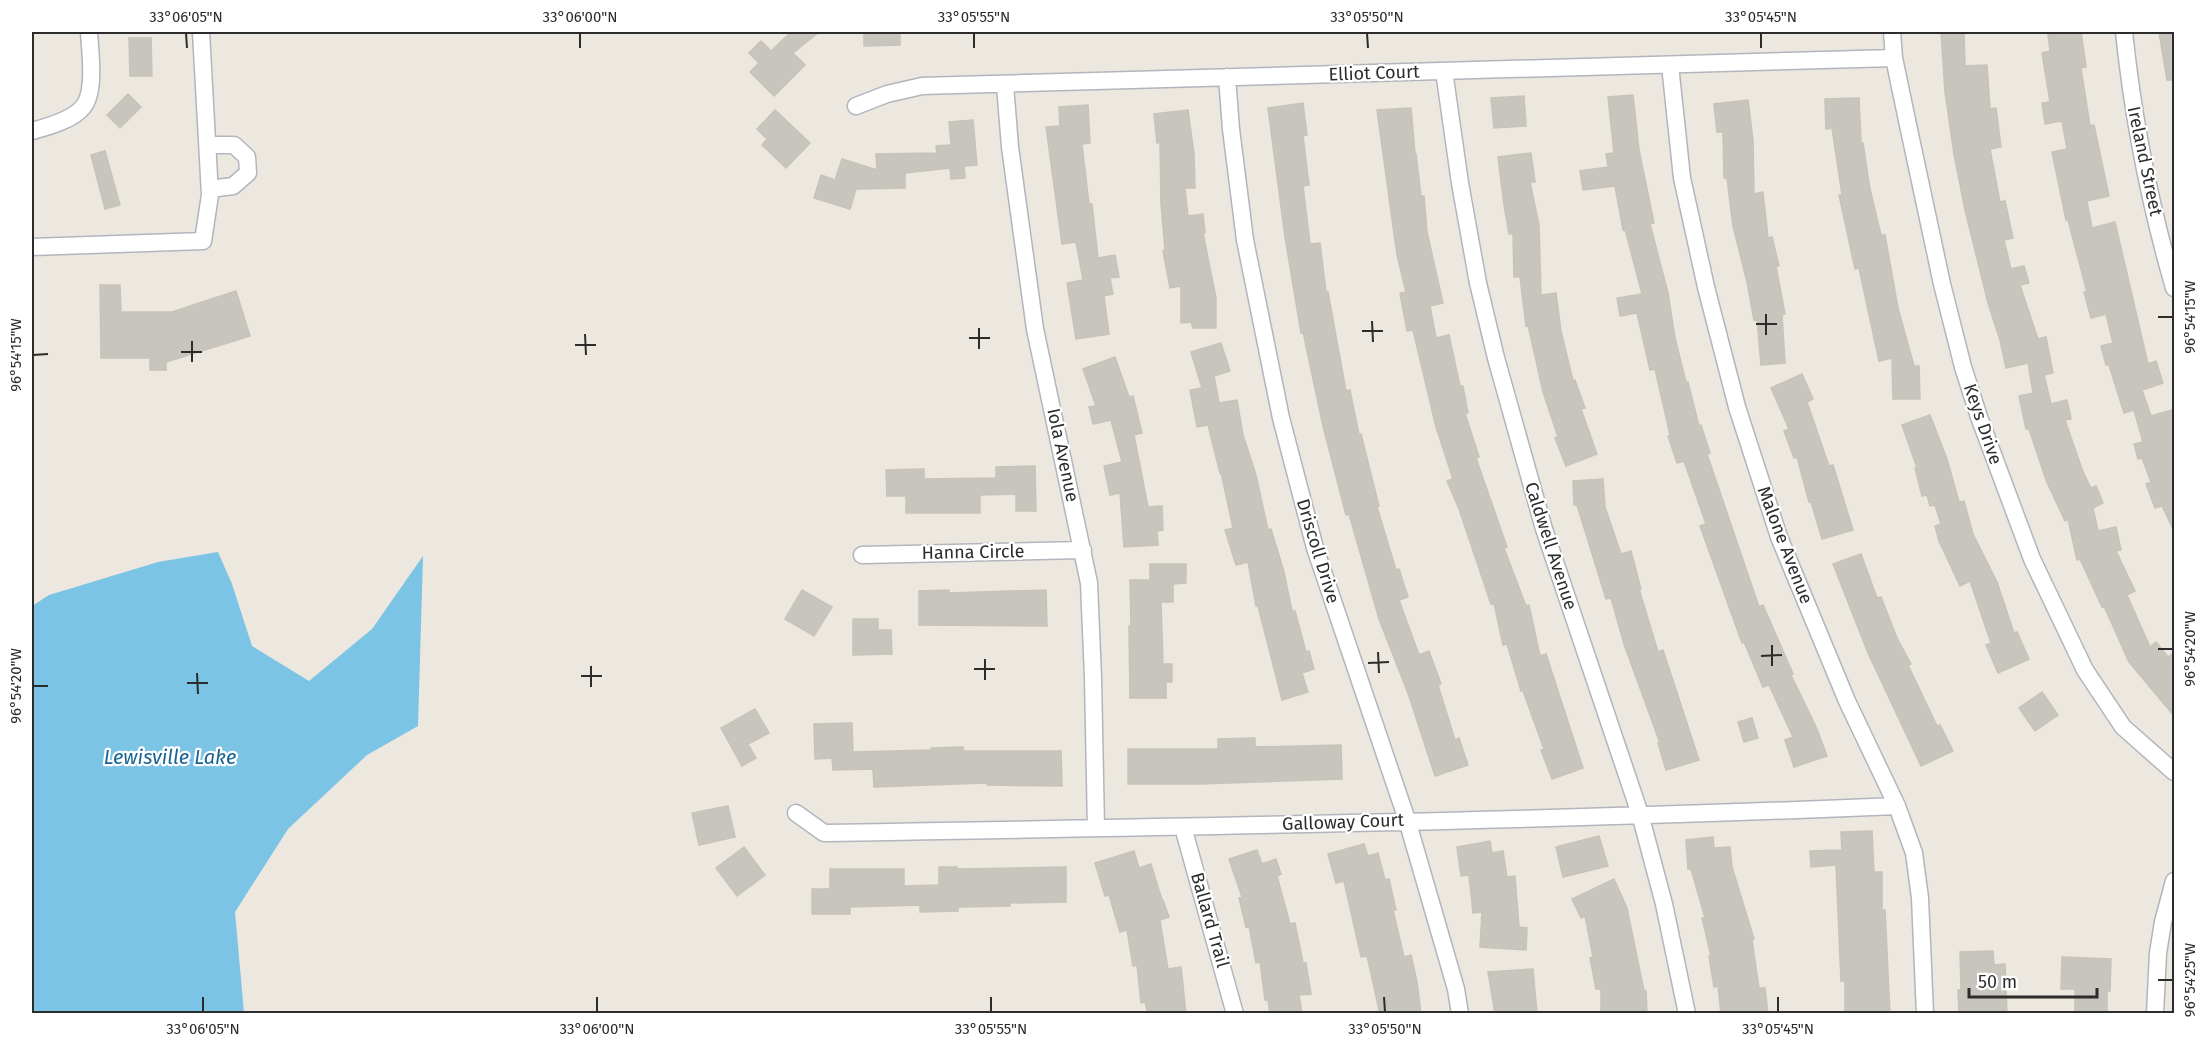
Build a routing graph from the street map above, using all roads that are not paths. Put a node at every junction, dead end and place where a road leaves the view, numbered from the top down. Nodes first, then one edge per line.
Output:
1 (89, 32) edge
2 (201, 32) edge
3 (1892, 32) edge
4 (2124, 32) edge
5 (1894, 58) junction
6 (1671, 65) junction
7 (1444, 71) junction
8 (1227, 77) junction
9 (1005, 85) junction
10 (856, 106) dead end
11 (32, 131) edge
12 (207, 145) junction
13 (210, 189) junction
14 (32, 247) edge
15 (2175, 288) edge
16 (1083, 550) junction
17 (862, 555) dead end
18 (2175, 772) edge
19 (1897, 806) junction
20 (796, 813) dead end
21 (1640, 814) junction
22 (1407, 820) junction
23 (1184, 827) junction
24 (1096, 828) junction
25 (2175, 881) edge
26 (1235, 1014) edge
27 (1460, 1014) edge
28 (1688, 1014) edge
29 (1925, 1014) edge
30 (2155, 1014) edge

1 - 11 street
2 - 12 street
3 - 5 street, Keys Drive
4 - 15 street, Ireland Street
5 - 6 street, Elliot Court
5 - 18 street, Keys Drive
6 - 7 street, Elliot Court
6 - 19 street, Malone Avenue
7 - 8 street, Elliot Court
7 - 21 street, Caldwell Avenue
8 - 9 street, Elliot Court
8 - 22 street, Driscoll Drive
9 - 10 street, Elliot Court
9 - 16 street, Iola Avenue
12 - 13 street
12 - 13 street
13 - 14 street
16 - 17 street, Hanna Circle
16 - 24 street, Iola Avenue
19 - 21 street, Galloway Court
19 - 29 street, Malone Avenue
20 - 24 street, Galloway Court
21 - 22 street, Galloway Court
21 - 28 street, Caldwell Avenue
22 - 23 street, Galloway Court
22 - 27 street, Driscoll Drive
23 - 24 street, Galloway Court
23 - 26 street, Ballard Trail
25 - 30 street

